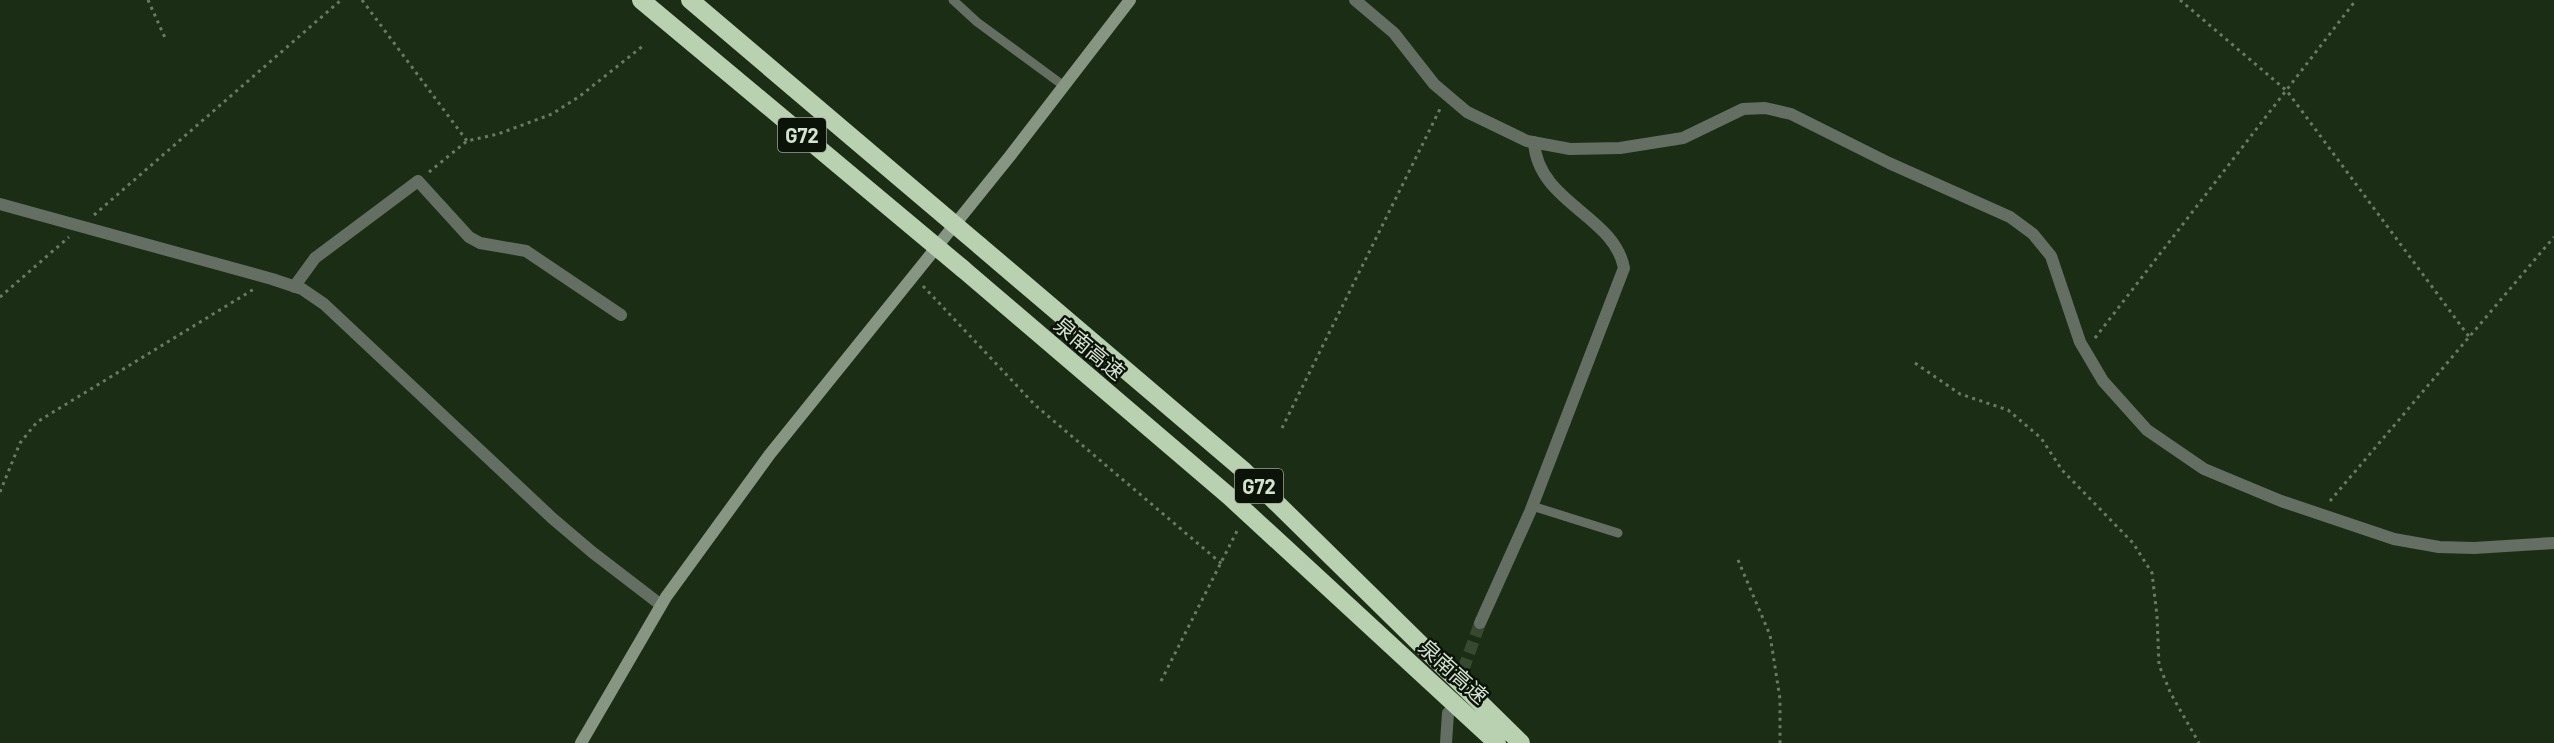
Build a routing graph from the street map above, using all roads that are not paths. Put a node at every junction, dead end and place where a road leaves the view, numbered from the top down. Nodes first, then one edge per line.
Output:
1 (642, 0) edge
2 (690, 0) edge
3 (953, 0) edge
4 (1130, 0) edge
5 (1355, 0) edge
6 (1064, 86) junction
7 (1534, 142) junction
8 (0, 204) edge
9 (294, 286) junction
10 (621, 315) dead end
11 (1532, 506) junction
12 (1618, 533) dead end
13 (2554, 543) edge
14 (661, 605) junction
15 (1480, 623) tunnel mouth
16 (1448, 713) dead end
17 (580, 743) edge
18 (1446, 743) edge
19 (1497, 743) edge
20 (1521, 743) edge

1 - 19 highway, 泉南高速 / G72, bridge
2 - 20 highway, 泉南高速 / G72, bridge
3 - 6 lane
4 - 6 street
5 - 7 street
6 - 14 street
7 - 11 street
7 - 13 street
8 - 9 street
9 - 10 street
9 - 14 street
11 - 12 lane
11 - 15 street
14 - 17 street
16 - 18 street

